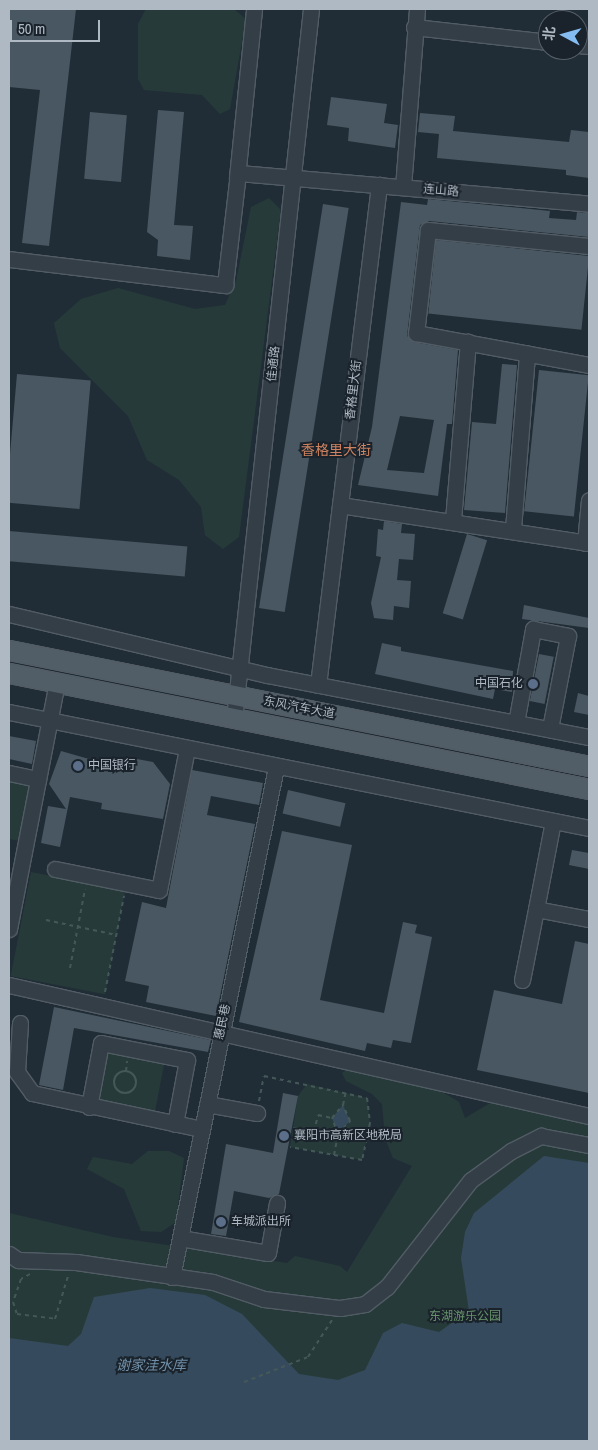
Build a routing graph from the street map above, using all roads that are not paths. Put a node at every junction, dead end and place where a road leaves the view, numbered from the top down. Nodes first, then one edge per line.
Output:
1 (254, 9) edge
2 (311, 9) edge
3 (417, 9) edge
4 (414, 27) junction
5 (538, 41) edge
6 (237, 177) junction
7 (293, 177) junction
8 (379, 185) junction
9 (403, 187) junction
10 (589, 204) edge
11 (589, 246) edge
12 (9, 259) edge
13 (468, 342) junction
14 (527, 354) junction
15 (589, 365) edge
16 (589, 500) edge
17 (340, 505) junction
18 (453, 520) junction
19 (513, 529) junction
20 (587, 543) edge
21 (9, 614) edge
22 (9, 650) edge
23 (242, 669) junction
24 (9, 673) edge
25 (56, 682) junction
26 (318, 685) junction
27 (239, 696) junction
28 (9, 712) edge
29 (234, 719) junction
30 (49, 720) junction
31 (516, 723) junction
32 (550, 730) junction
33 (589, 737) edge
34 (187, 749) junction
35 (589, 766) edge
36 (276, 767) junction
37 (9, 773) edge
38 (38, 779) junction
39 (589, 788) edge
40 (553, 821) junction
41 (589, 828) edge
42 (14, 868) edge
43 (56, 869) dead end
44 (536, 909) junction
45 (589, 919) edge
46 (9, 929) edge
47 (522, 980) dead end
48 (9, 985) edge
49 (20, 1023) dead end
50 (221, 1033) junction
51 (207, 1104) junction
52 (89, 1107) junction
53 (257, 1113) road end
54 (589, 1116) edge
55 (175, 1124) junction
56 (202, 1129) junction
57 (589, 1145) edge
58 (277, 1203) dead end
59 (180, 1238) junction
60 (9, 1254) edge
61 (172, 1277) junction

1 - 6 street
2 - 7 street, 佳通路
3 - 4 street
4 - 5 street
4 - 9 street
6 - 7 street, 连山路
6 - 12 street
7 - 8 street, 连山路
7 - 23 street, 佳通路
8 - 9 street, 连山路
8 - 17 street, 香格里大街
9 - 10 street, 连山路
11 - 13 street
13 - 14 street
13 - 18 street
14 - 15 street
14 - 19 street
16 - 20 street
17 - 18 street
17 - 26 street, 香格里大街
18 - 19 street
19 - 20 street
21 - 23 street
22 - 27 main road, 东风汽车大道
23 - 26 street
23 - 27 street, 佳通路
24 - 25 main road, 东风汽车大道
25 - 29 main road, 东风汽车大道
25 - 30 street
26 - 31 street
27 - 29 street, 佳通路
27 - 35 main road, 东风汽车大道
28 - 30 street
29 - 39 main road, 东风汽车大道
30 - 34 street
30 - 38 street
31 - 32 street
31 - 32 street
32 - 33 street
34 - 36 street
34 - 43 street
36 - 40 street
36 - 50 street, 惠民巷
37 - 38 street
38 - 42 street
40 - 41 street
40 - 44 street
42 - 46 street
44 - 45 street
44 - 47 street
48 - 50 street
49 - 52 street
50 - 51 street, 惠民巷
50 - 54 street
51 - 53 street
51 - 56 street, 惠民巷
52 - 55 street
52 - 55 street
55 - 56 street
56 - 59 street, 惠民巷
57 - 61 street
58 - 59 street
59 - 61 street, 惠民巷
60 - 61 street

